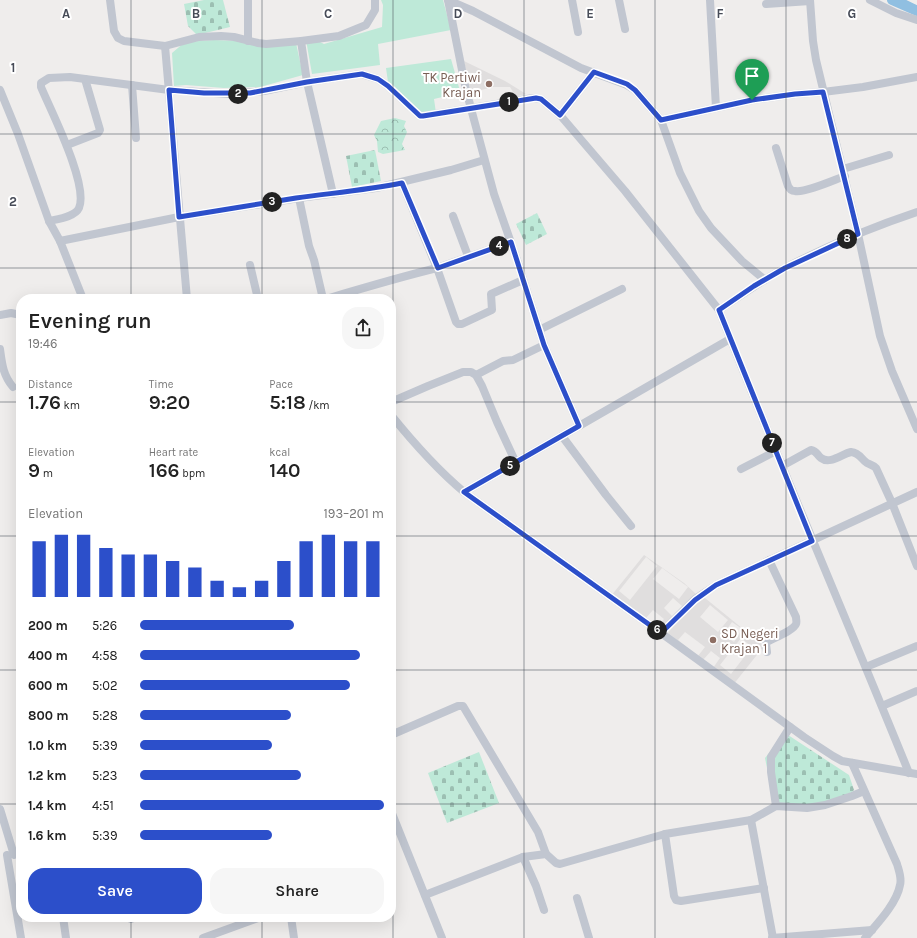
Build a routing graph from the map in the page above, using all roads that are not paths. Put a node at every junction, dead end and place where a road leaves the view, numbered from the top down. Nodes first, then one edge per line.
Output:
1 (110, 0) edge
2 (248, 0) edge
3 (375, 0) edge
4 (448, 0) edge
5 (572, 0) edge
6 (619, 0) edge
7 (710, 0) edge
8 (810, 0) edge
9 (870, 0) edge
10 (766, 4) dead end
11 (917, 20) edge
12 (625, 29) dead end
13 (578, 32) dead end
14 (248, 40) junction
15 (301, 41) junction
16 (165, 46) junction
17 (594, 72) junction
18 (917, 77) edge
19 (85, 79) junction
20 (307, 82) junction
21 (132, 85) junction
22 (0, 90) edge
23 (169, 90) junction
24 (823, 92) junction
25 (470, 108) junction
26 (716, 108) junction
27 (560, 115) junction
28 (661, 120) junction
29 (136, 138) dead end
30 (67, 145) junction
31 (776, 148) dead end
32 (889, 155) dead end
33 (484, 160) junction
34 (844, 173) junction
35 (402, 183) junction
36 (333, 194) junction
37 (299, 198) junction
38 (917, 212) edge
39 (453, 216) dead end
40 (179, 217) junction
41 (49, 221) junction
42 (858, 234) junction
43 (60, 242) junction
44 (511, 242) junction
45 (468, 256) junction
46 (250, 265) dead end
47 (438, 268) junction
48 (523, 280) junction
49 (764, 280) junction
50 (622, 289) dead end
51 (81, 294) edge
52 (187, 294) edge
53 (257, 294) edge
54 (324, 294) edge
55 (344, 294) edge
56 (719, 310) junction
57 (16, 314) edge
58 (0, 315) edge
59 (539, 330) junction
60 (730, 339) junction
61 (544, 345) junction
62 (0, 349) edge
63 (476, 376) junction
64 (13, 387) dead end
65 (396, 400) edge
66 (396, 421) edge
67 (579, 426) junction
68 (917, 429) edge
69 (562, 436) junction
70 (776, 451) junction
71 (516, 463) junction
72 (782, 466) junction
73 (742, 469) dead end
74 (464, 492) junction
75 (917, 492) edge
76 (892, 503) junction
77 (632, 526) dead end
78 (812, 541) junction
79 (769, 560) junction
80 (917, 566) edge
81 (661, 633) junction
82 (917, 646) edge
83 (767, 652) dead end
84 (866, 667) junction
85 (917, 691) edge
86 (882, 706) junction
87 (790, 727) junction
88 (396, 732) edge
89 (852, 762) junction
90 (913, 773) edge
91 (864, 791) junction
92 (776, 806) junction
93 (0, 809) edge
94 (751, 820) junction
95 (396, 823) edge
96 (665, 834) junction
97 (546, 854) junction
98 (10, 855) edge
99 (523, 857) junction
100 (764, 888) junction
101 (426, 895) junction
102 (577, 898) dead end
103 (16, 900) edge
104 (544, 910) dead end
105 (19, 922) edge
106 (64, 922) edge
107 (247, 922) edge
108 (292, 922) edge
109 (872, 930) junction
110 (21, 938) edge
111 (66, 938) edge
112 (203, 938) edge
113 (294, 938) edge
114 (442, 938) edge
115 (589, 938) edge
116 (773, 938) edge
117 (866, 938) edge

1 - 16 street
2 - 14 street
3 - 15 street
4 - 17 street
4 - 25 street
5 - 13 street
6 - 12 street
7 - 26 street
8 - 10 street
8 - 24 street
9 - 11 street
14 - 15 street
14 - 16 street
15 - 20 street
16 - 23 street
17 - 27 street
17 - 28 street
18 - 24 street
19 - 21 street
19 - 30 street
19 - 30 street
20 - 23 street
20 - 25 street
20 - 36 street
21 - 23 street
21 - 29 street
22 - 41 street
23 - 40 street
24 - 26 street
24 - 34 street
25 - 27 street
25 - 33 street
26 - 28 street
27 - 56 street
28 - 49 street
30 - 41 street
31 - 34 street
32 - 34 street
33 - 35 street
33 - 44 street
34 - 42 street
35 - 36 street
35 - 47 street
36 - 37 street
37 - 40 street
37 - 54 street
38 - 42 street
39 - 45 street
40 - 43 street
40 - 52 street
41 - 43 street
42 - 49 street
42 - 68 street
43 - 51 street
44 - 45 street
44 - 48 street
45 - 47 street
46 - 53 street
47 - 48 street
47 - 55 street
48 - 59 street
49 - 56 street
50 - 59 street
56 - 60 street
57 - 58 street
59 - 61 street
60 - 67 street
60 - 70 street
61 - 63 street
61 - 67 street
62 - 64 street
63 - 65 street
63 - 71 street
66 - 74 street
67 - 69 street
69 - 71 street
69 - 77 street
70 - 72 street
70 - 73 street
71 - 74 street
72 - 76 street
72 - 78 street
74 - 81 street
75 - 76 street
76 - 78 street
76 - 80 street
78 - 79 street
78 - 84 street
79 - 81 street
79 - 83 street
81 - 87 street
82 - 84 street
84 - 86 street
85 - 86 street
86 - 90 street
87 - 89 street
87 - 92 street
88 - 97 street
89 - 90 street
89 - 91 street
91 - 92 street
91 - 109 street
92 - 94 street
93 - 98 street
94 - 96 street
94 - 100 street
95 - 101 street
96 - 97 street
96 - 100 street
97 - 99 street
98 - 103 street
99 - 101 street
99 - 104 street
100 - 116 street
101 - 114 street
102 - 115 street
105 - 110 street
106 - 111 street
107 - 112 street
108 - 113 street
109 - 116 street
109 - 117 street

